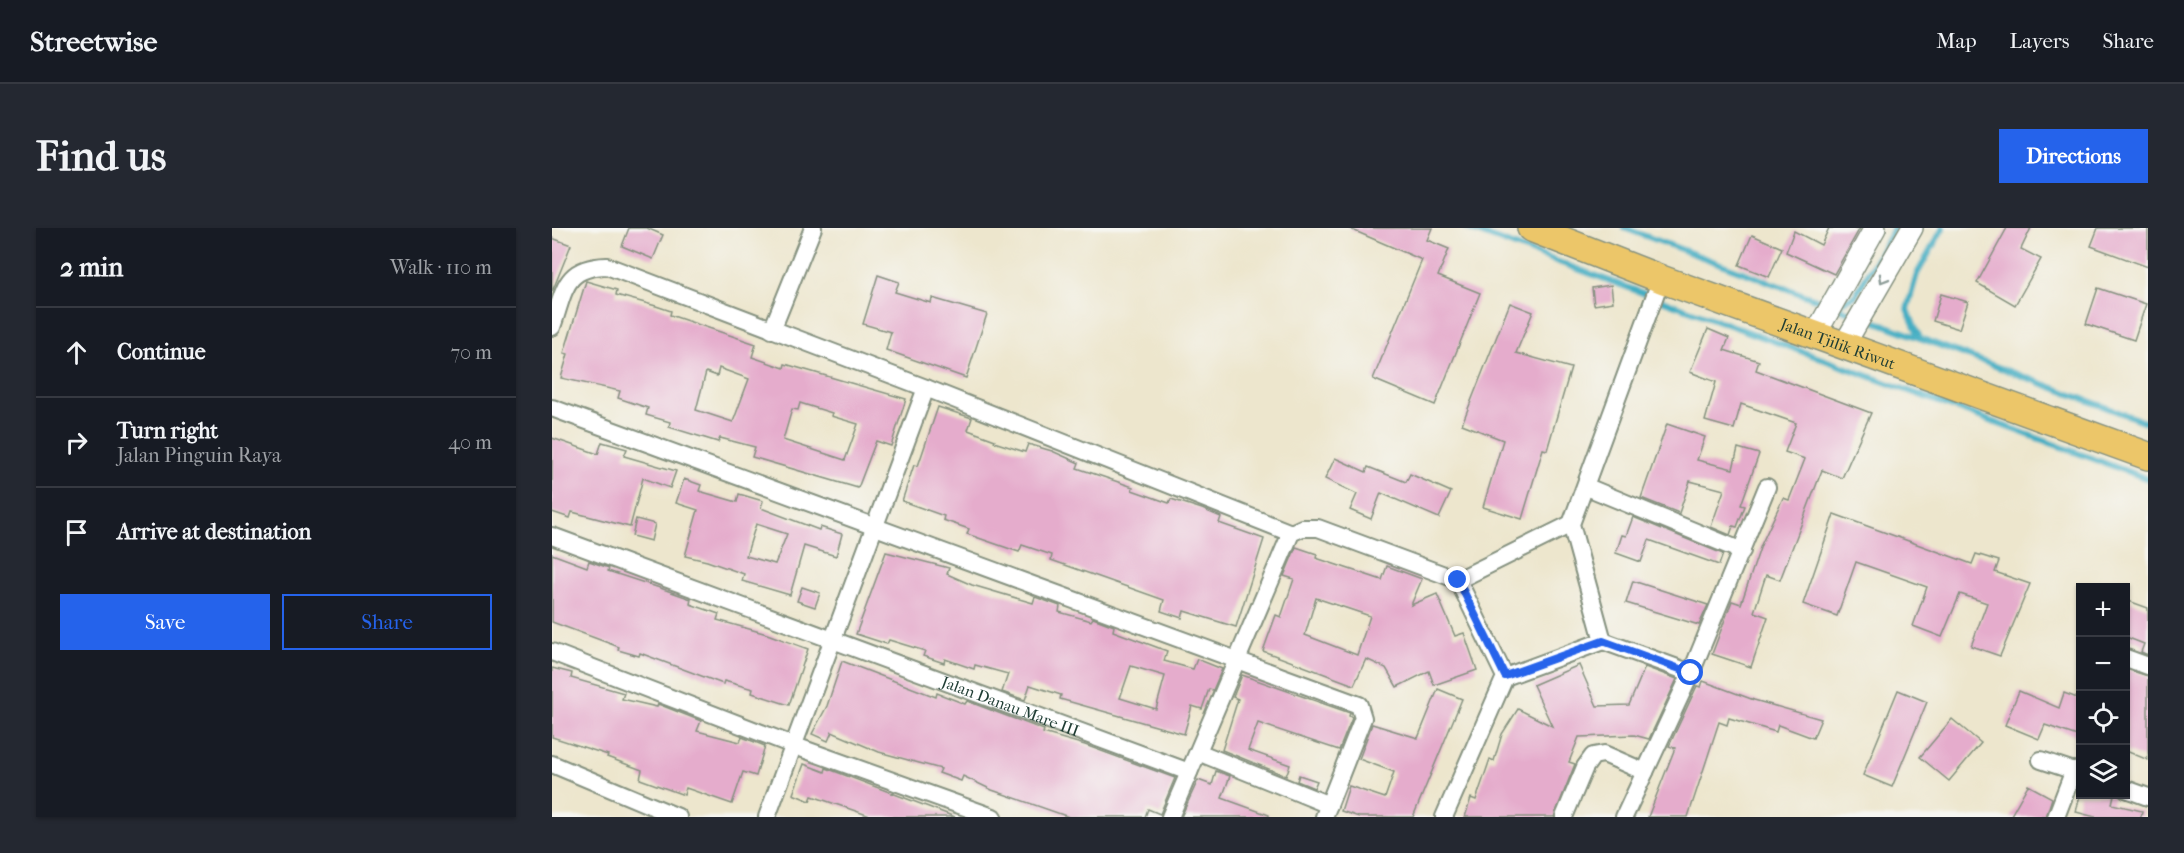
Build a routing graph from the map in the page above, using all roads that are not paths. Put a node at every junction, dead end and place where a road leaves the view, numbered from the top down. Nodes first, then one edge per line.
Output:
1 (813, 228) edge
2 (1532, 228) edge
3 (1875, 228) edge
4 (1912, 228) edge
5 (1661, 279) junction
6 (552, 327) edge
7 (772, 330) junction
8 (1815, 335) junction
9 (1844, 345) junction
10 (926, 388) junction
11 (552, 408) edge
12 (2148, 456) edge
13 (1587, 487) junction
14 (1767, 487) dead end
15 (1571, 525) junction
16 (876, 527) junction
17 (1291, 533) junction
18 (552, 536) edge
19 (1742, 551) junction
20 (1458, 580) junction
21 (831, 641) junction
22 (1603, 641) junction
23 (552, 652) edge
24 (1237, 658) junction
25 (2130, 659) edge
26 (2148, 666) edge
27 (1691, 673) junction
28 (1505, 676) junction
29 (795, 746) junction
30 (1198, 752) junction
31 (2041, 760) dead end
32 (552, 764) edge
33 (1189, 772) junction
34 (1644, 772) junction
35 (2076, 772) edge
36 (2076, 774) edge
37 (2130, 790) edge
38 (2148, 797) edge
39 (1326, 811) edge
40 (678, 817) edge
41 (767, 817) edge
42 (993, 817) edge
43 (1170, 817) edge
44 (1444, 817) edge
45 (1564, 817) edge
46 (1624, 817) edge
47 (2056, 817) edge

1 - 7 street
2 - 5 highway, Jalan Tjilik Riwut
3 - 8 street
4 -> 9 street
5 - 8 highway, Jalan Tjilik Riwut
5 - 13 street
6 - 7 street
7 - 10 street
8 - 9 highway, Jalan Tjilik Riwut
9 - 12 highway, Jalan Tjilik Riwut
10 - 16 street
10 - 17 street
11 - 16 street
13 - 15 street
13 - 19 street
14 - 19 street
15 - 20 street
15 - 22 street
16 - 21 street
16 - 24 street
17 - 20 street
17 - 24 street
18 - 21 street, Jalan Danau Mare III
19 - 27 street
20 - 28 street
21 - 29 street
21 - 33 street, Jalan Danau Mare III
22 - 27 street
22 - 28 street
23 - 29 street
24 - 30 street
24 - 39 street
25 - 26 street
27 - 34 street
28 - 44 street
29 - 41 street
29 - 42 street
30 - 33 street
30 - 39 street
31 - 35 street
32 - 40 street
33 - 43 street
34 - 45 street
34 - 46 street
36 - 47 street
37 - 38 street

